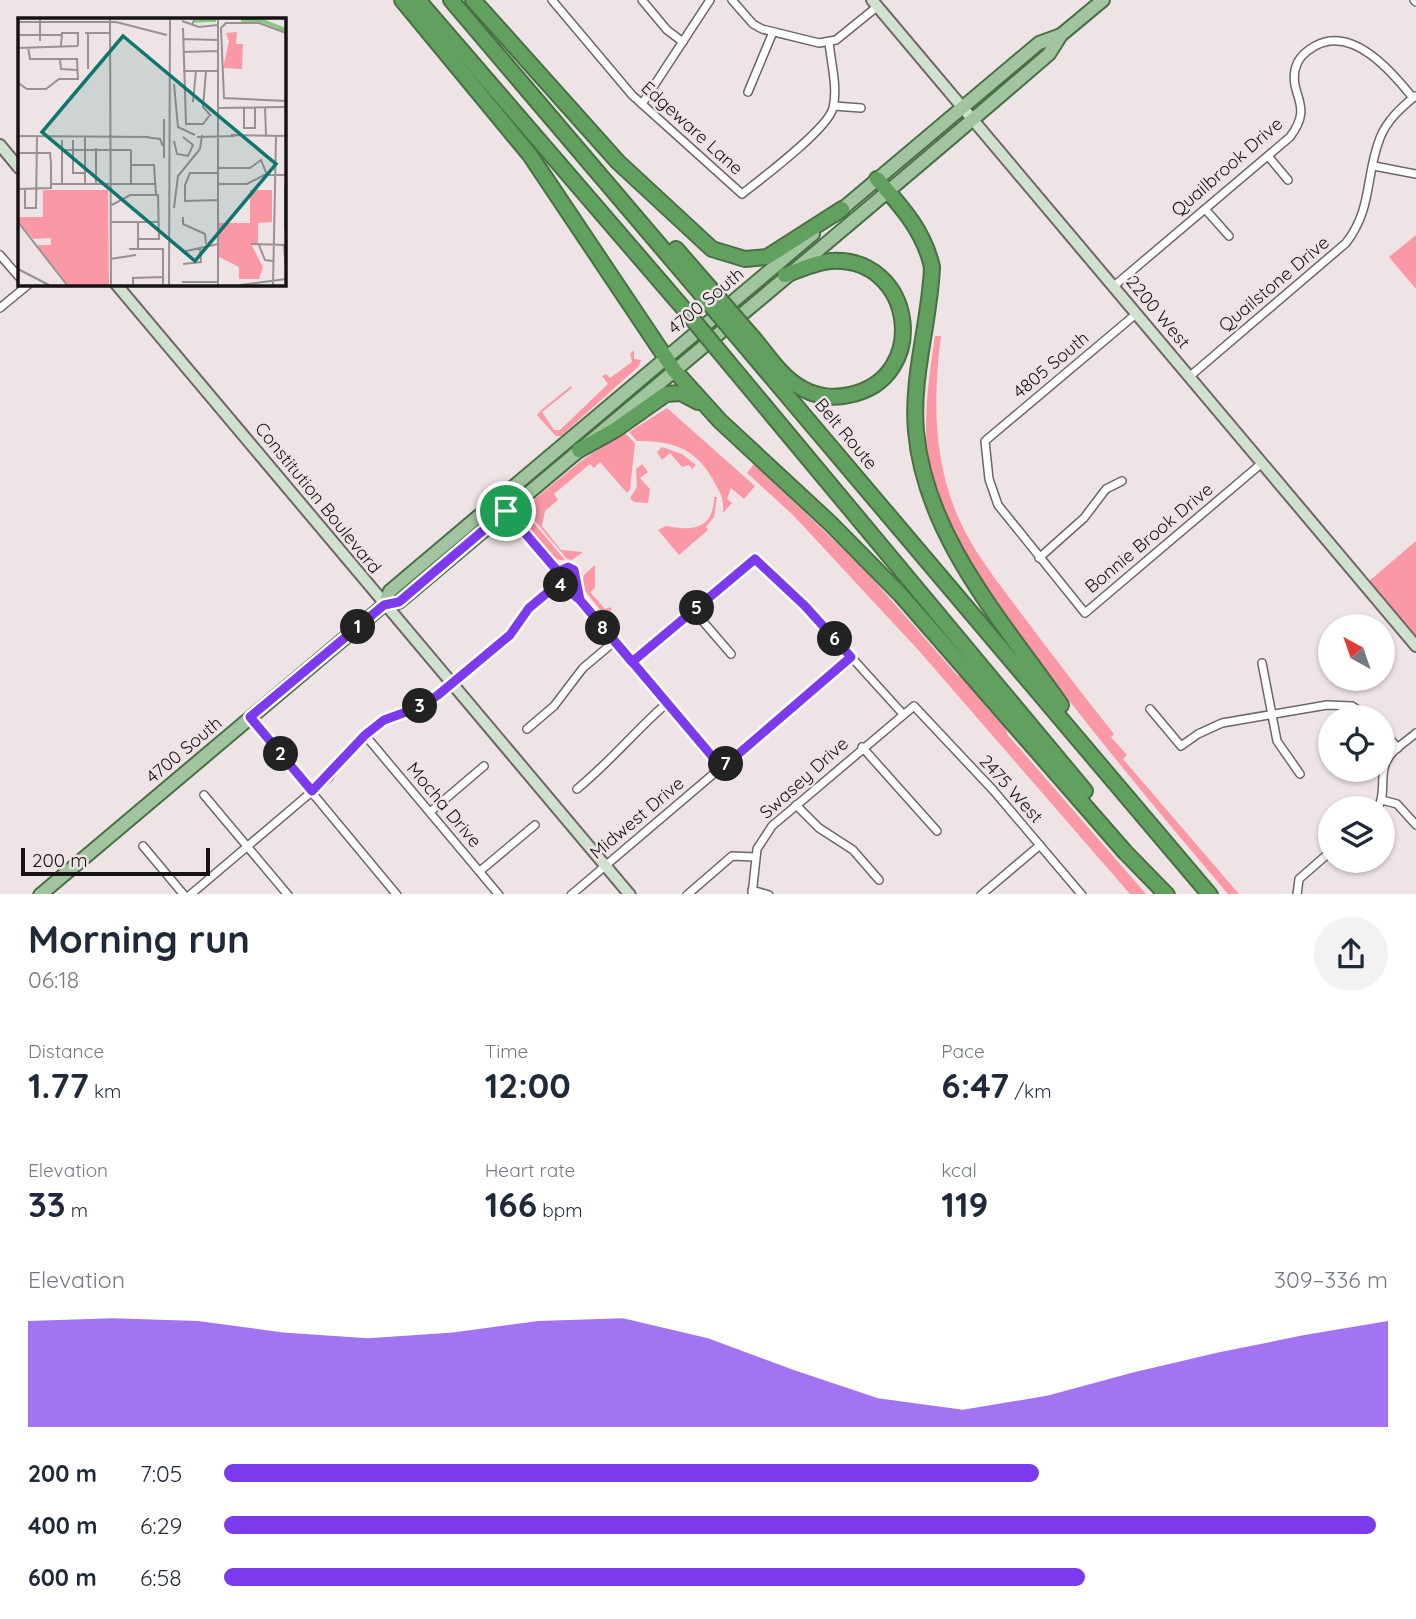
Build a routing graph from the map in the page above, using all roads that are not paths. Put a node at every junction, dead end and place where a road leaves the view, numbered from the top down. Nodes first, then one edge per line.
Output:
1 (402, 0) edge
2 (418, 0) edge
3 (451, 0) edge
4 (473, 0) edge
5 (552, 0) edge
6 (642, 0) edge
7 (710, 0) edge
8 (732, 0) edge
9 (1103, 0) edge
10 (875, 3) edge
11 (773, 32) junction
12 (1061, 35) junction
13 (683, 42) junction
14 (829, 43) junction
15 (748, 92) dead end
16 (1415, 97) edge
17 (642, 104) junction
18 (834, 106) junction
19 (963, 107) junction
20 (861, 108) dead end
21 (974, 120) junction
22 (0, 145) edge
23 (1268, 156) junction
24 (1374, 166) junction
25 (18, 167) edge
26 (1416, 174) edge
27 (877, 179) junction
28 (1288, 180) dead end
29 (889, 192) junction
30 (842, 209) junction
31 (1205, 209) junction
32 (1229, 236) dead end
33 (0, 254) edge
34 (785, 275) junction
35 (18, 277) edge
36 (25, 285) edge
37 (117, 285) edge
38 (1114, 286) junction
39 (0, 308) edge
40 (1136, 314) junction
41 (750, 343) junction
42 (669, 364) junction
43 (1189, 377) junction
44 (720, 421) junction
45 (985, 440) joint
46 (579, 450) junction
47 (1262, 463) junction
48 (1122, 481) dead end
49 (506, 511) junction
50 (1039, 558) junction
51 (559, 571) junction
52 (576, 580) junction
53 (561, 585) junction
54 (580, 600) junction
55 (384, 605) junction
56 (694, 611) junction
57 (615, 641) junction
58 (1416, 646) edge
59 (731, 654) dead end
60 (851, 657) junction
61 (632, 662) junction
62 (1262, 663) dead end
63 (451, 684) junction
64 (667, 703) junction
65 (914, 706) joint
66 (1318, 707) edge
67 (1150, 709) dead end
68 (902, 713) junction
69 (1270, 715) junction
70 (250, 717) junction
71 (527, 729) dead end
72 (1416, 733) edge
73 (365, 735) junction
74 (1395, 745) edge
75 (862, 747) junction
76 (1398, 748) junction
77 (484, 766) dead end
78 (722, 768) junction
79 (1107, 773) junction
80 (1300, 774) dead end
81 (577, 789) dead end
82 (312, 791) junction
83 (204, 794) dead end
84 (1382, 796) edge
85 (1395, 803) edge
86 (796, 805) junction
87 (430, 811) junction
88 (535, 825) dead end
89 (1416, 825) edge
90 (937, 831) dead end
91 (1040, 845) junction
92 (143, 846) dead end
93 (247, 846) junction
94 (755, 857) junction
95 (1318, 863) edge
96 (606, 866) junction
97 (480, 871) junction
98 (879, 880) dead end
99 (752, 892) edge
100 (40, 894) edge
101 (184, 894) edge
102 (190, 894) edge
103 (288, 894) edge
104 (397, 894) edge
105 (499, 894) edge
106 (571, 894) edge
107 (630, 894) edge
108 (687, 894) edge
109 (769, 894) edge
110 (984, 894) edge
111 (1082, 894) edge
112 (1169, 894) edge
113 (1210, 894) edge
114 (1297, 894) edge

1 - 42 highway
2 - 112 highway, bridge
3 - 41 highway, Belt Route, bridge
4 - 30 highway
5 - 17 street, Edgeware Lane
6 - 13 street
7 - 13 street
8 - 11 street
9 - 12 main road, 4700 South
10 - 14 street
10 - 19 street, 2200 West
11 - 14 street
11 - 15 street
12 - 19 main road, 4700 South
12 - 21 main road, 4700 South
13 - 17 street
14 - 18 street
16 - 23 street, Quailbrook Drive
16 - 24 street, Quailstone Drive
17 - 18 street, Edgeware Lane
18 - 20 street
19 - 21 street, 2200 West
19 - 27 main road, 4700 South
21 - 29 main road, 4700 South
21 - 38 street, 2200 West
22 - 25 street
23 - 28 street
23 - 31 street, Quailbrook Drive
24 - 26 street
24 - 43 street, Quailstone Drive
27 - 29 highway
27 - 30 main road, 4700 South
29 - 34 main road, 4700 South
29 - 79 highway
30 - 42 main road, 4700 South
31 - 32 street
31 - 38 street, Quailbrook Drive
33 - 35 street
34 - 41 highway
34 - 42 main road, 4700 South
36 - 39 street
37 - 55 street, Constitution Boulevard
38 - 40 street, 2200 West
40 - 43 street, 2200 West
40 - 45 street, 4805 South
41 - 79 highway, Belt Route
42 - 44 highway
42 - 46 main road, 4700 South
42 - 55 main road, 4700 South
43 - 47 street, 2200 West
44 - 46 highway
44 - 112 highway
45 - 50 street, Bonnie Brook Drive
46 - 49 main road, 4700 South
47 - 50 street, Bonnie Brook Drive
47 - 58 street, 2200 West
48 - 50 street
49 - 51 street
49 - 55 main road, 4700 South
51 - 52 street
51 - 53 street
52 - 53 street
52 - 54 street
53 - 54 street
53 - 63 street
54 - 57 street
55 - 63 street, Constitution Boulevard
55 - 70 main road, 4700 South
56 - 59 street
56 - 60 street
56 - 61 street
57 - 61 street
57 - 71 street
60 - 68 street
60 - 78 street, Midwest Drive
61 - 64 street
62 - 69 street
63 - 73 street
63 - 96 street, Constitution Boulevard
64 - 78 street
64 - 81 street
65 - 68 street, Swasey Drive
65 - 91 street, 2475 West
66 - 69 street
67 - 69 street
68 - 75 street, Swasey Drive
69 - 80 street
70 - 82 street
70 - 100 main road, 4700 South
72 - 76 street
73 - 82 street
73 - 87 street, Mocha Drive
74 - 76 street
75 - 86 street, Swasey Drive
75 - 90 street
76 - 84 street
77 - 87 street
78 - 96 street, Midwest Drive
79 - 113 highway, Belt Route
82 - 93 street
82 - 104 street
83 - 93 street
85 - 89 street
86 - 94 street, Swasey Drive
86 - 98 street
87 - 97 street, Mocha Drive
88 - 97 street
91 - 110 street
91 - 111 street, 2475 West
92 - 101 street
93 - 102 street
93 - 103 street
94 - 99 street, Swasey Drive
94 - 108 street
95 - 114 street
96 - 106 street, Midwest Drive
96 - 107 street, Constitution Boulevard
97 - 105 street, Mocha Drive
99 - 109 street

